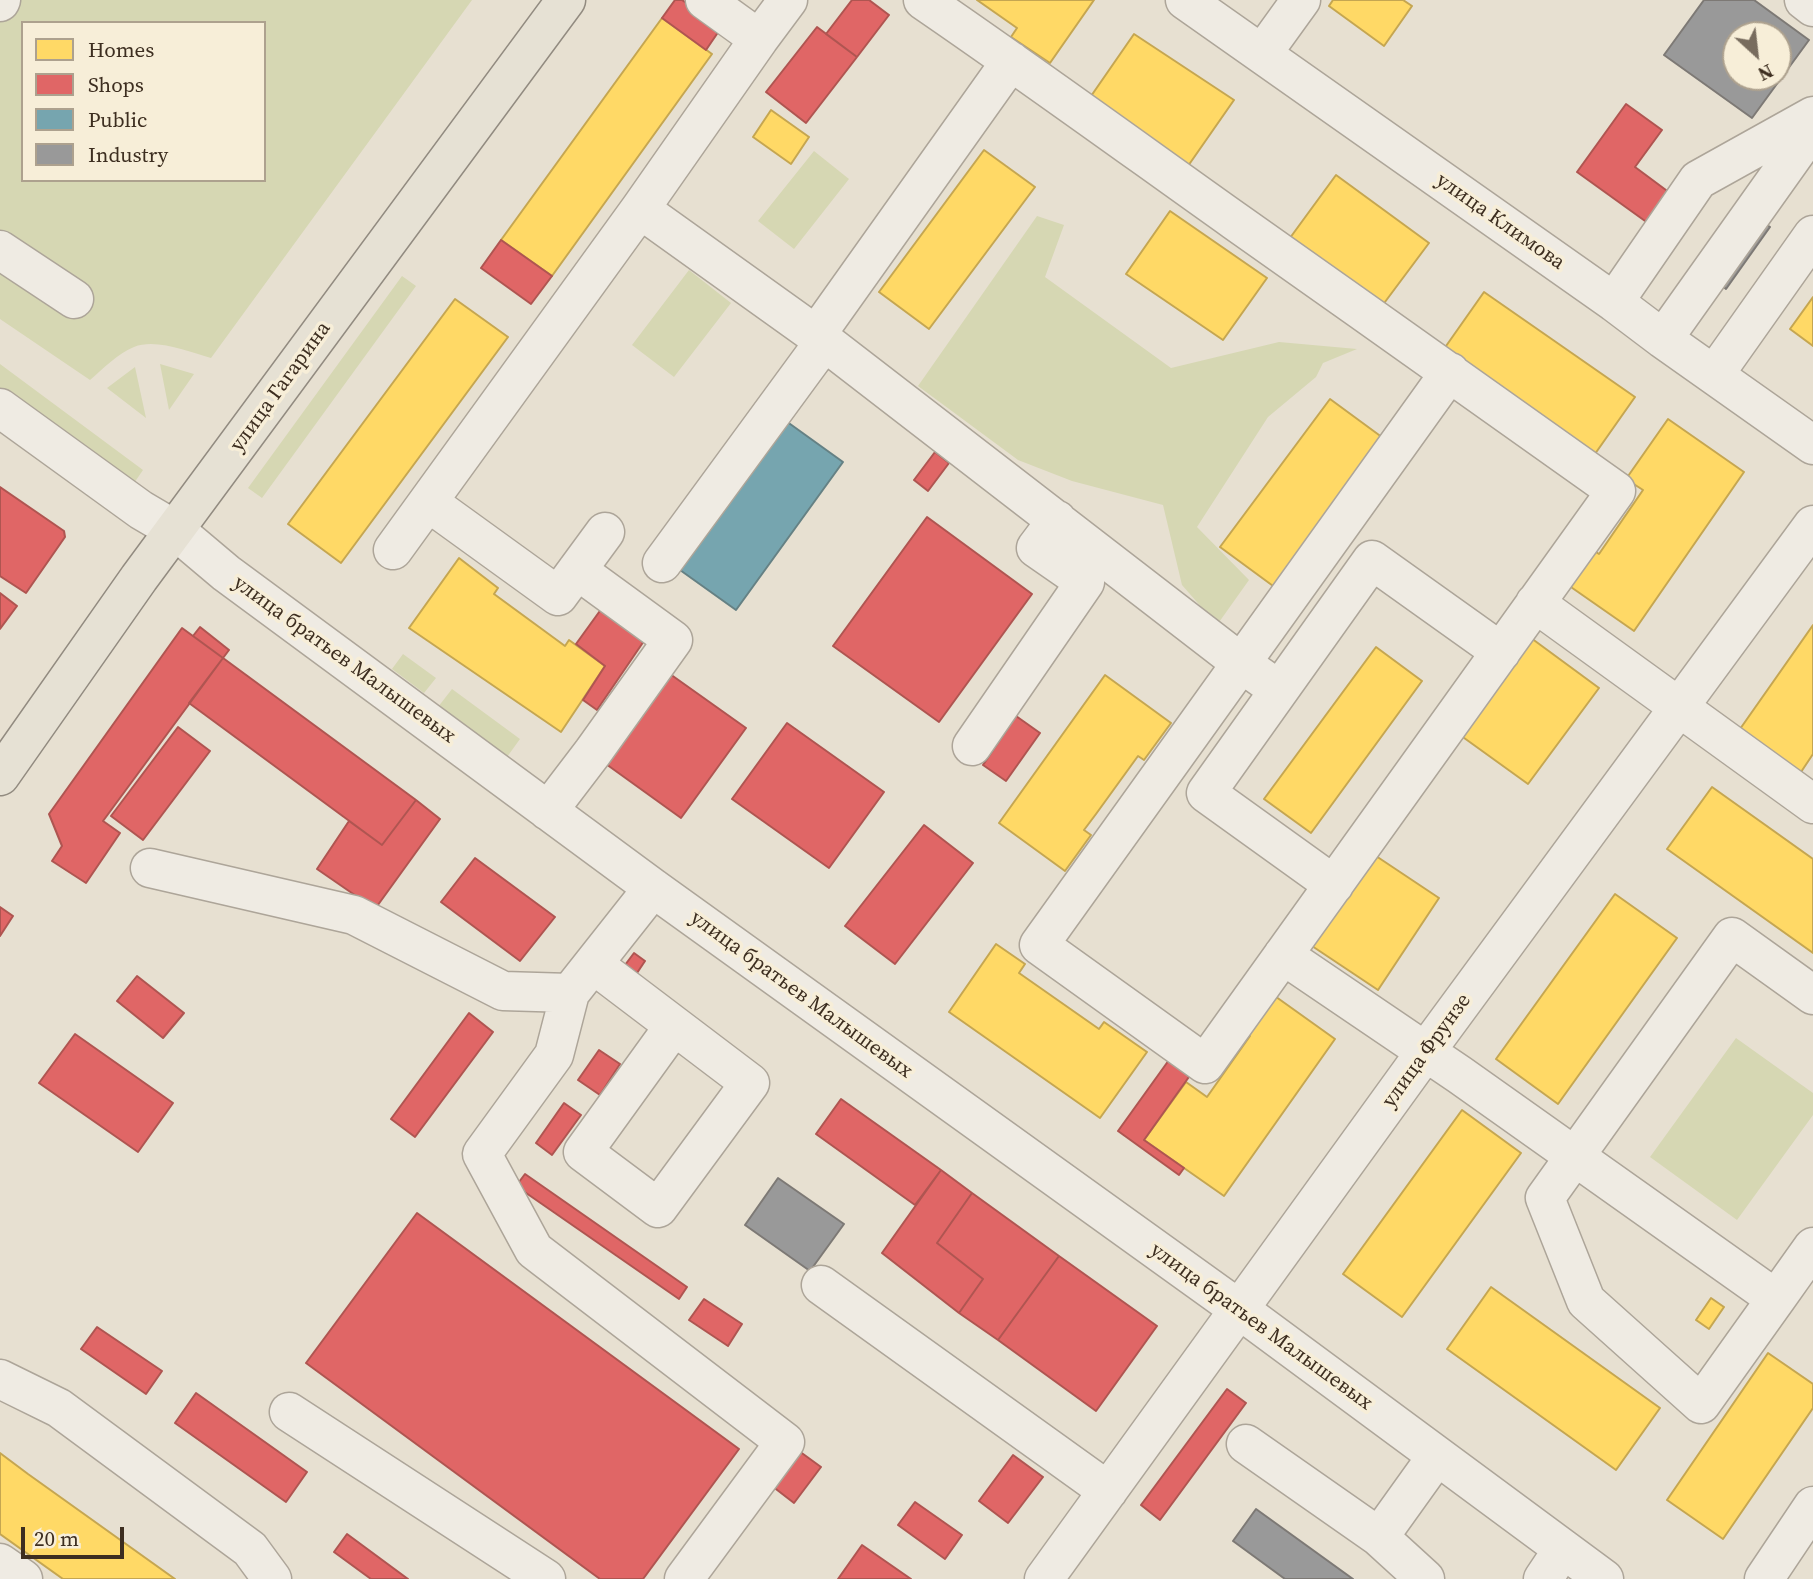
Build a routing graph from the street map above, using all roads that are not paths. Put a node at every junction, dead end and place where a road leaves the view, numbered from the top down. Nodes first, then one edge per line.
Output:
1 (566, 0) edge
2 (705, 0) edge
3 (788, 0) edge
4 (923, 0) edge
5 (1185, 0) edge
6 (1301, 0) edge
7 (1804, 0) edge
8 (1813, 7) edge
9 (759, 40) junction
10 (1262, 54) junction
11 (1011, 61) junction
12 (1813, 117) edge
13 (1813, 128) edge
14 (640, 209) junction
15 (1813, 235) edge
16 (0, 250) edge
17 (74, 299) dead end
18 (1614, 302) junction
19 (820, 339) junction
20 (1663, 339) junction
21 (1450, 372) junction
22 (1714, 375) junction
23 (0, 408) edge
24 (1813, 445) edge
25 (428, 502) junction
26 (1057, 520) junction
27 (1813, 525) edge
28 (175, 530) junction
29 (605, 531) dead end
30 (393, 550) dead end
31 (662, 563) dead end
32 (577, 570) junction
33 (1535, 603) junction
34 (1501, 652) junction
35 (1241, 663) junction
36 (1279, 690) junction
37 (1679, 708) junction
38 (972, 746) dead end
39 (0, 776) edge
40 (1813, 804) edge
41 (548, 811) junction
42 (150, 869) dead end
43 (1334, 885) junction
44 (653, 888) junction
45 (1283, 955) junction
46 (582, 979) junction
47 (1813, 995) edge
48 (674, 1026) junction
49 (1426, 1051) junction
50 (1575, 1157) junction
51 (1813, 1247) edge
52 (821, 1285) dead end
53 (1776, 1299) junction
54 (1240, 1310) junction
55 (0, 1379) edge
56 (289, 1412) dead end
57 (1246, 1444) dead end
58 (1437, 1456) junction
59 (1108, 1491) junction
60 (1813, 1506) edge
61 (1379, 1537) junction
62 (0, 1563) edge
63 (1553, 1564) edge
64 (23, 1579) edge
65 (272, 1579) edge
66 (546, 1579) edge
67 (684, 1579) edge
68 (1044, 1579) edge
69 (1425, 1579) edge
70 (1604, 1579) edge
71 (1764, 1579) edge

1 - 28 main road, улица Гагарина
2 - 9 street
3 - 9 street
4 - 11 street
5 - 10 street, улица Климова
6 - 10 street
7 - 8 street
9 - 14 street
10 - 18 street, улица Климова
11 - 19 street
11 - 21 street
12 - 18 street
13 - 20 street
14 - 19 street
14 - 25 street
15 - 22 street
16 - 17 street
18 - 20 street, улица Климова
19 - 26 street
19 - 31 street
20 - 22 street, улица Климова
21 - 33 street
21 - 35 street
22 - 24 street, улица Климова
23 - 28 street, улица братьев Малышевых
25 - 30 street
25 - 32 street
26 - 35 street
26 - 38 street
27 - 37 street, улица Фрунзе
28 - 39 main road, улица Гагарина
28 - 41 street, улица братьев Малышевых
29 - 32 street
32 - 41 street
33 - 34 street
33 - 37 street
34 - 36 street
34 - 43 street
35 - 36 street
35 - 45 street
36 - 43 street
37 - 40 street
37 - 49 street, улица Фрунзе
41 - 44 street, улица братьев Малышевых
42 - 46 street
43 - 45 street
44 - 46 street
44 - 54 street, улица братьев Малышевых
45 - 49 street
46 - 48 street
46 - 67 street
47 - 50 street
48 - 48 street
49 - 50 street
49 - 54 street, улица Фрунзе
50 - 53 street
50 - 53 street
51 - 53 street
52 - 59 street
54 - 58 street, улица братьев Малышевых
54 - 59 street, улица Фрунзе
55 - 65 street
56 - 66 street
57 - 61 street
58 - 61 street
58 - 63 street, улица братьев Малышевых
59 - 68 street, улица Фрунзе
60 - 71 street
61 - 69 street
62 - 64 street
63 - 70 street, улица братьев Малышевых

